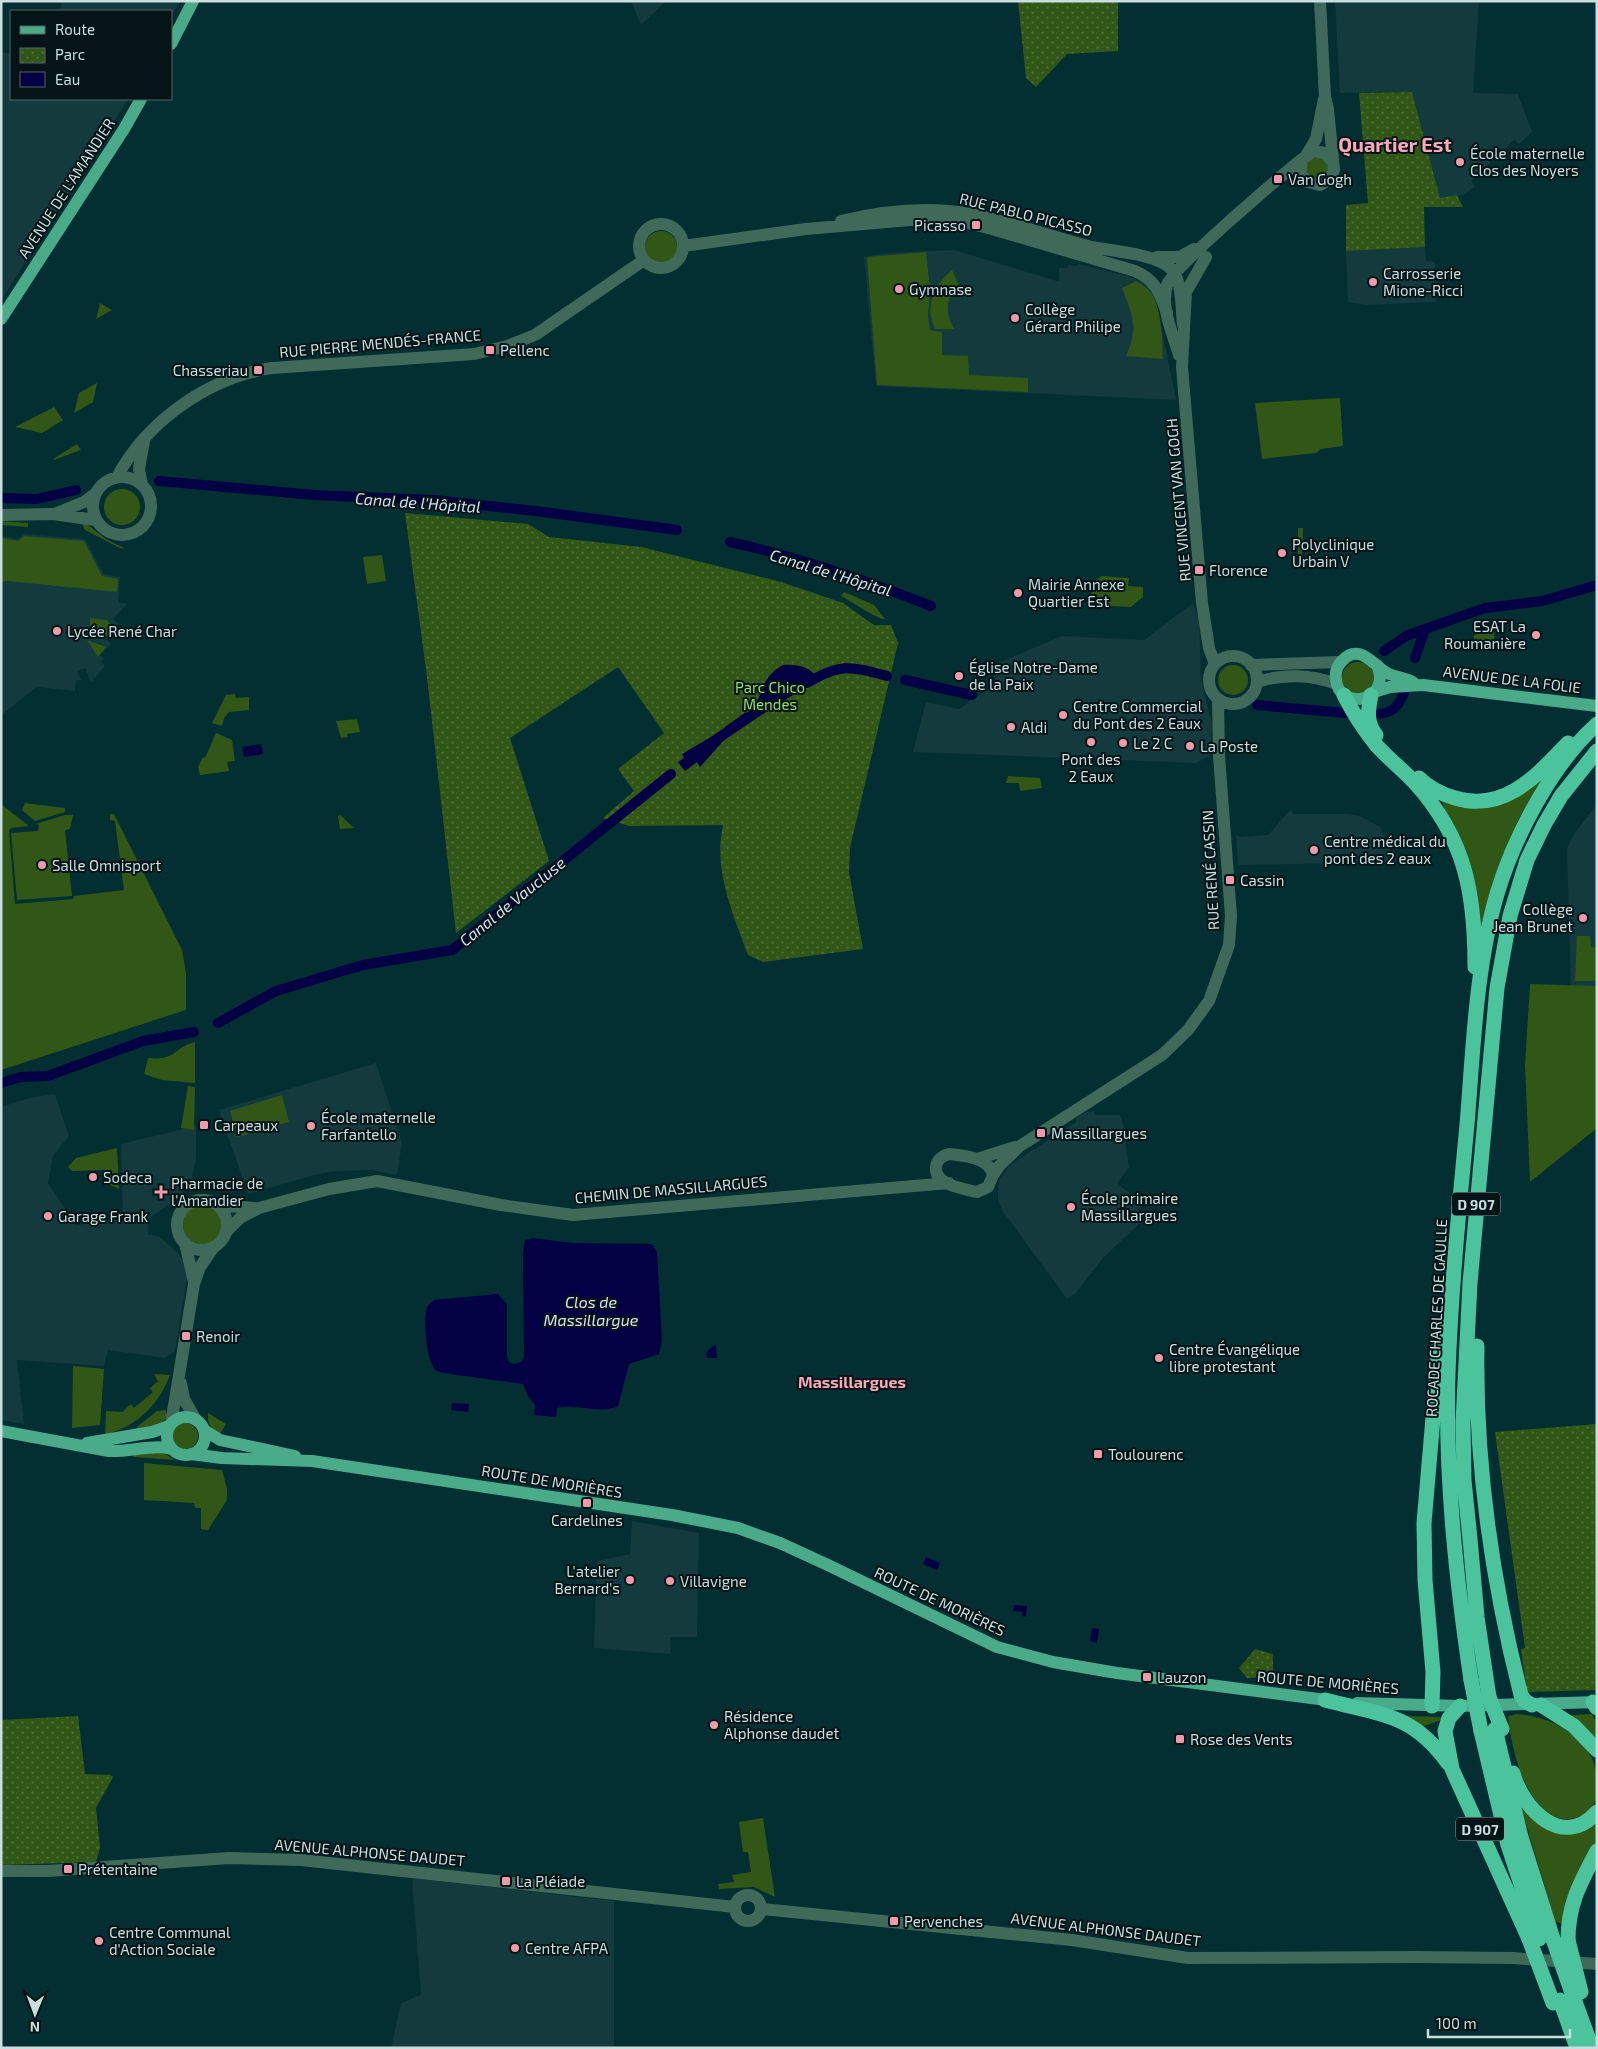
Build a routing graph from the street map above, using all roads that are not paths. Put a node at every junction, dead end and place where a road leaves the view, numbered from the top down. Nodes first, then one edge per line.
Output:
1 (193, 1) edge
2 (1320, 1) edge
3 (172, 42) edge
4 (1325, 96) junction
5 (140, 100) edge
6 (1304, 157) junction
7 (1333, 162) junction
8 (1308, 182) junction
9 (1218, 234) junction
10 (683, 246) junction
11 (1206, 256) junction
12 (1118, 259) junction
13 (644, 260) junction
14 (1174, 276) junction
15 (1167, 313) junction
16 (1, 320) edge
17 (1183, 325) junction
18 (1182, 368) junction
19 (144, 440) junction
20 (117, 477) junction
21 (142, 485) junction
22 (96, 493) junction
23 (52, 514) junction
24 (3, 515) edge
25 (96, 520) junction
26 (1206, 629) junction
27 (1231, 656) junction
28 (1340, 662) junction
29 (1215, 664) junction
30 (1251, 665) junction
31 (1377, 665) junction
32 (1256, 682) junction
33 (1423, 685) junction
34 (1373, 694) junction
35 (1343, 695) junction
36 (1218, 699) junction
37 (1234, 704) junction
38 (1597, 706) edge
39 (1597, 716) edge
40 (1597, 724) edge
41 (1220, 733) junction
42 (1597, 751) edge
43 (1474, 1041) junction
44 (1020, 1146) junction
45 (977, 1159) junction
46 (936, 1166) junction
47 (993, 1175) junction
48 (949, 1183) junction
49 (911, 1186) junction
50 (217, 1205) junction
51 (1476, 1206) junction
52 (259, 1208) junction
53 (227, 1231) junction
54 (1456, 1241) junction
55 (185, 1243) junction
56 (213, 1248) junction
57 (194, 1284) junction
58 (180, 1373) junction
59 (196, 1420) junction
60 (170, 1425) junction
61 (204, 1430) junction
62 (1, 1431) edge
63 (65, 1442) junction
64 (172, 1449) junction
65 (191, 1454) junction
66 (312, 1461) junction
67 (1478, 1680) junction
68 (1325, 1700) junction
69 (1596, 1704) edge
70 (1536, 1705) junction
71 (1432, 1706) junction
72 (1460, 1706) junction
73 (1493, 1729) junction
74 (1597, 1750) edge
75 (1452, 1769) junction
76 (1597, 1812) edge
77 (1597, 1851) edge
78 (1, 1872) edge
79 (735, 1907) junction
80 (762, 1909) junction
81 (1547, 1939) junction
82 (1597, 1964) edge
83 (1567, 1998) junction
84 (1597, 2037) edge
85 (1576, 2048) edge
86 (1592, 2048) edge

1 - 3 main road
2 - 4 street
4 - 6 street
4 - 7 street
5 - 16 main road, AVENUE DE L'AMANDIER
6 - 7 street
6 - 8 street
6 - 9 street
7 - 8 street
8 - 11 street, RUE VINCENT VAN GOGH
9 - 12 street, RUE PABLO PICASSO
9 - 14 street
10 - 12 street, RUE PABLO PICASSO
10 - 13 street
10 - 13 street
11 - 14 street, RUE VINCENT VAN GOGH
11 - 17 street, RUE VINCENT VAN GOGH
12 - 14 street, RUE PABLO PICASSO
12 - 15 street, RUE PABLO PICASSO
13 - 19 street, RUE PIERRE MENDÉS-FRANCE
14 - 15 street, RUE VINCENT VAN GOGH
14 - 17 street, RUE VINCENT VAN GOGH
15 - 18 street, RUE VINCENT VAN GOGH
17 - 18 street, RUE VINCENT VAN GOGH
18 - 26 street, RUE VINCENT VAN GOGH
19 - 20 street, RUE PIERRE MENDÉS-FRANCE
19 - 21 street
20 - 21 street
20 - 22 street
21 - 25 street
22 - 23 street
22 - 25 street
23 - 24 street
23 - 25 street
26 - 27 street
26 - 29 street, RUE VINCENT VAN GOGH
27 - 29 street
27 - 30 street
28 - 30 street, AVENUE DE LA FOLIE
28 - 31 main road, AVENUE DE LA FOLIE
28 - 35 main road
29 - 36 street
30 - 32 street
31 - 33 main road, AVENUE DE LA FOLIE
31 - 34 main road
32 - 35 street, AVENUE DE LA FOLIE
32 - 37 street
33 - 34 main road, AVENUE DE LA FOLIE
33 - 38 main road, AVENUE DE LA FOLIE
34 - 35 main road, AVENUE DE LA FOLIE
34 - 39 highway
35 - 43 highway
36 - 37 street
36 - 41 street, RUE RENÉ CASSIN
37 - 41 street, RUE RENÉ CASSIN
40 - 43 highway, ROCADE CHARLES DE GAULLE / D 907
41 - 44 street, RUE RENÉ CASSIN
42 - 51 highway, ROCADE CHARLES DE GAULLE / D 907
43 - 54 highway, ROCADE CHARLES DE GAULLE / D 907
44 - 45 street, RUE RENÉ CASSIN
44 - 47 street, RUE RENÉ CASSIN
45 - 46 street
45 - 47 street
46 - 48 street
46 - 49 street
47 - 48 street, RUE RENÉ CASSIN
48 - 49 street, CHEMIN DE MASSILLARGUES
49 - 52 street, CHEMIN DE MASSILLARGUES
50 - 52 street, CHEMIN DE MASSILLARGUES
50 - 53 street
50 - 55 street
51 - 67 highway, ROCADE CHARLES DE GAULLE / D 907
51 - 70 highway, D 907
52 - 53 street, CHEMIN DE MASSILLARGUES
53 - 56 street
54 - 67 highway, ROCADE CHARLES DE GAULLE / D 907
54 - 71 highway, D 907
55 - 56 street
55 - 57 street
56 - 57 street
57 - 58 street
58 - 59 street
58 - 60 street
59 - 60 main road
59 - 61 main road
60 - 63 main road
60 - 64 main road
61 - 65 main road
61 - 66 main road, ROUTE DE MORIÈRES
62 - 63 main road
63 - 64 main road
64 - 65 main road
65 - 66 main road, ROUTE DE MORIÈRES
66 - 68 main road, ROUTE DE MORIÈRES
67 - 73 highway, ROCADE CHARLES DE GAULLE / D 907, bridge
67 - 73 highway, ROCADE CHARLES DE GAULLE / D 907, bridge
68 - 71 main road, ROUTE DE MORIÈRES
68 - 75 highway, D 907
69 - 70 main road, ROUTE DE MORIÈRES
70 - 72 main road, ROUTE DE MORIÈRES
70 - 74 highway, D 907
71 - 72 main road, ROUTE DE MORIÈRES
72 - 75 highway, D 907
73 - 76 highway, D 907
73 - 81 highway, ROCADE CHARLES DE GAULLE / D 907
75 - 81 highway, D 907
77 - 81 highway
78 - 79 street, AVENUE ALPHONSE DAUDET
79 - 80 street
79 - 80 street
80 - 82 street, AVENUE ALPHONSE DAUDET
81 - 83 highway, bridge
81 - 83 highway, bridge
83 - 84 highway
83 - 85 highway
83 - 86 highway

